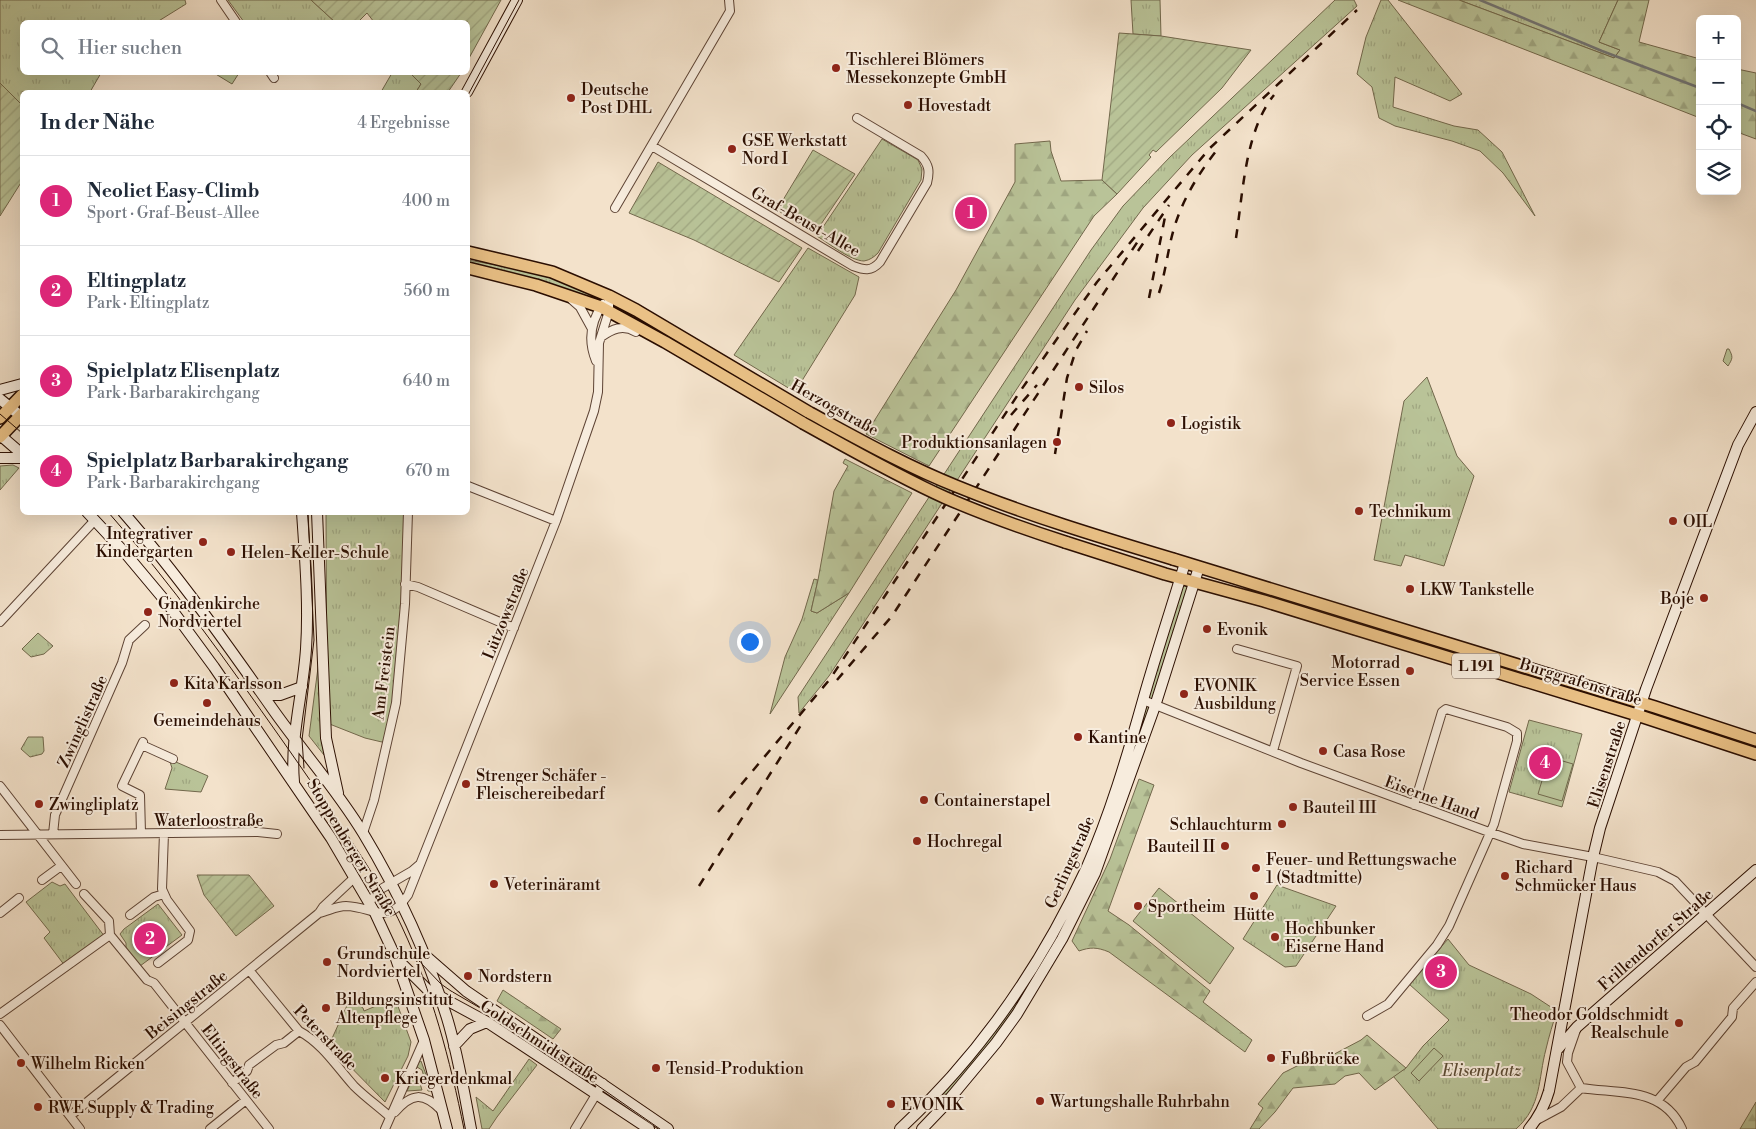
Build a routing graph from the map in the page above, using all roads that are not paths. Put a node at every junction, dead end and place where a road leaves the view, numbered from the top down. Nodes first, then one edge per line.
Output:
1 (221, 0) edge
2 (517, 0) edge
3 (729, 0) edge
4 (235, 20) edge
5 (467, 90) edge
6 (857, 118) dead end
7 (652, 146) junction
8 (615, 208) dead end
9 (470, 252) edge
10 (470, 268) edge
11 (569, 296) junction
12 (610, 296) junction
13 (605, 309) junction
14 (592, 326) junction
15 (601, 338) junction
16 (665, 342) junction
17 (598, 366) junction
18 (20, 385) edge
19 (0, 390) edge
20 (20, 396) edge
21 (0, 398) edge
22 (11, 407) junction
23 (1756, 412) edge
24 (20, 414) edge
25 (0, 418) edge
26 (20, 418) edge
27 (1, 436) edge
28 (20, 452) edge
29 (0, 458) edge
30 (20, 458) edge
31 (470, 487) edge
32 (90, 515) edge
33 (126, 515) edge
34 (302, 515) edge
35 (317, 515) edge
36 (408, 515) edge
37 (95, 520) junction
38 (556, 521) junction
39 (1185, 563) junction
40 (1199, 567) junction
41 (1180, 578) junction
42 (1194, 581) junction
43 (405, 584) junction
44 (0, 622) edge
45 (145, 625) dead end
46 (514, 628) junction
47 (1237, 649) dead end
48 (302, 687) junction
49 (263, 696) junction
50 (1143, 700) junction
51 (1641, 703) junction
52 (1155, 706) junction
53 (1637, 715) junction
54 (295, 740) junction
55 (1756, 740) edge
56 (1272, 751) junction
57 (1756, 754) edge
58 (173, 759) dead end
59 (294, 783) junction
60 (0, 786) edge
61 (339, 796) junction
62 (1414, 805) junction
63 (1489, 832) junction
64 (141, 833) junction
65 (164, 833) junction
66 (363, 833) junction
67 (53, 834) junction
68 (277, 834) dead end
69 (0, 835) edge
70 (38, 836) junction
71 (1593, 857) junction
72 (419, 865) junction
73 (61, 866) junction
74 (1756, 870) edge
75 (354, 878) junction
76 (42, 880) dead end
77 (390, 883) junction
78 (76, 884) dead end
79 (84, 894) dead end
80 (164, 894) junction
81 (19, 898) dead end
82 (369, 902) junction
83 (402, 904) junction
84 (0, 913) edge
85 (319, 913) junction
86 (375, 913) junction
87 (1706, 914) junction
88 (130, 915) dead end
89 (110, 934) junction
90 (395, 956) junction
91 (426, 957) junction
92 (158, 963) dead end
93 (1756, 967) edge
94 (249, 970) junction
95 (1756, 982) edge
96 (440, 998) junction
97 (0, 1014) edge
98 (1366, 1016) dead end
99 (186, 1022) junction
100 (486, 1022) junction
101 (0, 1025) edge
102 (1577, 1027) junction
103 (299, 1031) junction
104 (424, 1040) junction
105 (454, 1046) junction
106 (1555, 1052) junction
107 (232, 1083) junction
108 (603, 1084) junction
109 (1581, 1088) junction
110 (596, 1094) junction
111 (246, 1100) junction
112 (1658, 1101) junction
113 (444, 1113) junction
114 (70, 1116) junction
115 (390, 1117) junction
116 (1532, 1125) edge
117 (80, 1129) edge
118 (210, 1129) edge
119 (269, 1129) edge
120 (385, 1129) edge
121 (448, 1129) edge
122 (471, 1129) edge
123 (575, 1129) edge
124 (649, 1129) edge
125 (668, 1129) edge
126 (900, 1129) edge
127 (922, 1129) edge
128 (1682, 1129) edge

1 - 4 street
2 - 5 main road
3 - 7 street
6 - 7 street, Graf-Beust-Allee
7 - 8 street
9 - 12 main road, Herzogstraße
10 - 11 main road, Herzogstraße
11 - 13 main road, Herzogstraße
11 - 14 street
12 - 13 street, Lützowstraße
12 - 39 main road, Herzogstraße, bridge
13 - 14 street, Lützowstraße
13 - 15 street, Lützowstraße
13 - 16 main road, Herzogstraße
14 - 17 street, Lützowstraße
15 - 16 street
15 - 17 street, Lützowstraße
16 - 41 main road, Herzogstraße, bridge
17 - 38 street, Lützowstraße
18 - 19 main road
20 - 22 main road
21 - 22 main road
22 - 24 main road
22 - 25 main road
23 - 51 main road, Elisenstraße
26 - 27 main road
27 - 28 main road
29 - 30 main road
31 - 38 street
32 - 37 main road
33 - 49 main road, Stoppenberger Straße
34 - 48 main road, Stoppenberger Straße
35 - 61 main road, Stoppenberger Straße
36 - 43 street, Am Freistein
37 - 44 street
37 - 59 main road
38 - 46 street, Lützowstraße
39 - 40 main road, Herzogstraße / L 191
39 - 41 main road, Gerlingstraße
40 - 42 main road, Gerlingstraße
40 - 51 main road, Burggrafenstraße / L 191
41 - 42 main road, Herzogstraße / L 191
41 - 50 main road, Gerlingstraße
42 - 52 main road, Gerlingstraße
42 - 53 main road, Burggrafenstraße / L 191
43 - 46 street
43 - 66 street, Am Freistein
45 - 67 street, Zwinglistraße
46 - 72 street, Lützowstraße
47 - 56 street
48 - 49 main road
48 - 54 main road, Stoppenberger Straße
49 - 54 main road, Stoppenberger Straße
50 - 52 street, Eiserne Hand
50 - 126 main road, Gerlingstraße
51 - 53 main road, Elisenstraße
51 - 55 main road, Burggrafenstraße / L 191
52 - 56 street, Eiserne Hand
52 - 127 main road, Gerlingstraße
53 - 57 main road, Burggrafenstraße / L 191
53 - 71 main road, Elisenstraße
54 - 59 main road, Stoppenberger Straße
54 - 61 main road, Stoppenberger Straße
56 - 62 street, Eiserne Hand
58 - 64 street, Waterloostraße
59 - 75 main road, Stoppenberger Straße
60 - 70 street
61 - 66 main road, Stoppenberger Straße
62 - 63 street, Eiserne Hand
62 - 63 street
63 - 71 street, Eiserne Hand
63 - 98 street
64 - 65 street, Waterloostraße
64 - 67 street, Waterloostraße
65 - 68 street, Waterloostraße
65 - 80 street
66 - 77 main road, Stoppenberger Straße
67 - 70 street, Waterloostraße
69 - 70 street, Waterloostraße
70 - 73 street
71 - 87 street, Eiserne Hand
71 - 106 main road, Elisenstraße
72 - 77 street
72 - 83 street, Lützowstraße
73 - 76 street
73 - 78 street
74 - 87 main road, Frillendorfer Straße
75 - 82 main road, Stoppenberger Straße
75 - 85 street, Beisingstraße
77 - 82 street
77 - 83 main road, Stoppenberger Straße
79 - 89 street, Eltingstraße
80 - 88 street
80 - 92 street
81 - 84 street
82 - 86 main road, Stoppenberger Straße
83 - 86 street
83 - 91 main road, Stoppenberger Straße
85 - 86 street, Beisingstraße
85 - 94 street, Beisingstraße
86 - 90 main road, Stoppenberger Straße
87 - 93 street, Eiserne Hand
87 - 102 main road, Frillendorfer Straße
89 - 97 street
89 - 99 street, Eltingstraße
90 - 96 main road, Goldschmidtstraße
90 - 104 main road, Stoppenberger Straße
91 - 96 main road, Stoppenberger Straße
91 - 108 main road, Goldschmidtstraße
94 - 99 street, Beisingstraße
94 - 103 street, Peterstraße
95 - 112 street
96 - 100 main road, Goldschmidtstraße
96 - 105 main road, Stoppenberger Straße
99 - 107 street, Eltingstraße
99 - 114 street, Beisingstraße
100 - 105 main road
100 - 110 main road, Goldschmidtstraße
101 - 114 street
102 - 106 main road, Frillendorfer Straße
102 - 109 street
103 - 107 street
103 - 115 street, Peterstraße
104 - 113 main road, Stoppenberger Straße
104 - 115 street
105 - 122 main road, Stoppenberger Straße
106 - 116 main road
107 - 111 street, Eltingstraße
108 - 110 street
108 - 125 main road, Goldschmidtstraße
109 - 112 street
109 - 116 street
110 - 123 street
110 - 124 main road, Goldschmidtstraße
111 - 118 street
111 - 119 street, Eltingstraße
112 - 128 street
113 - 115 street
113 - 121 main road, Stoppenberger Straße
114 - 117 street
115 - 120 street

